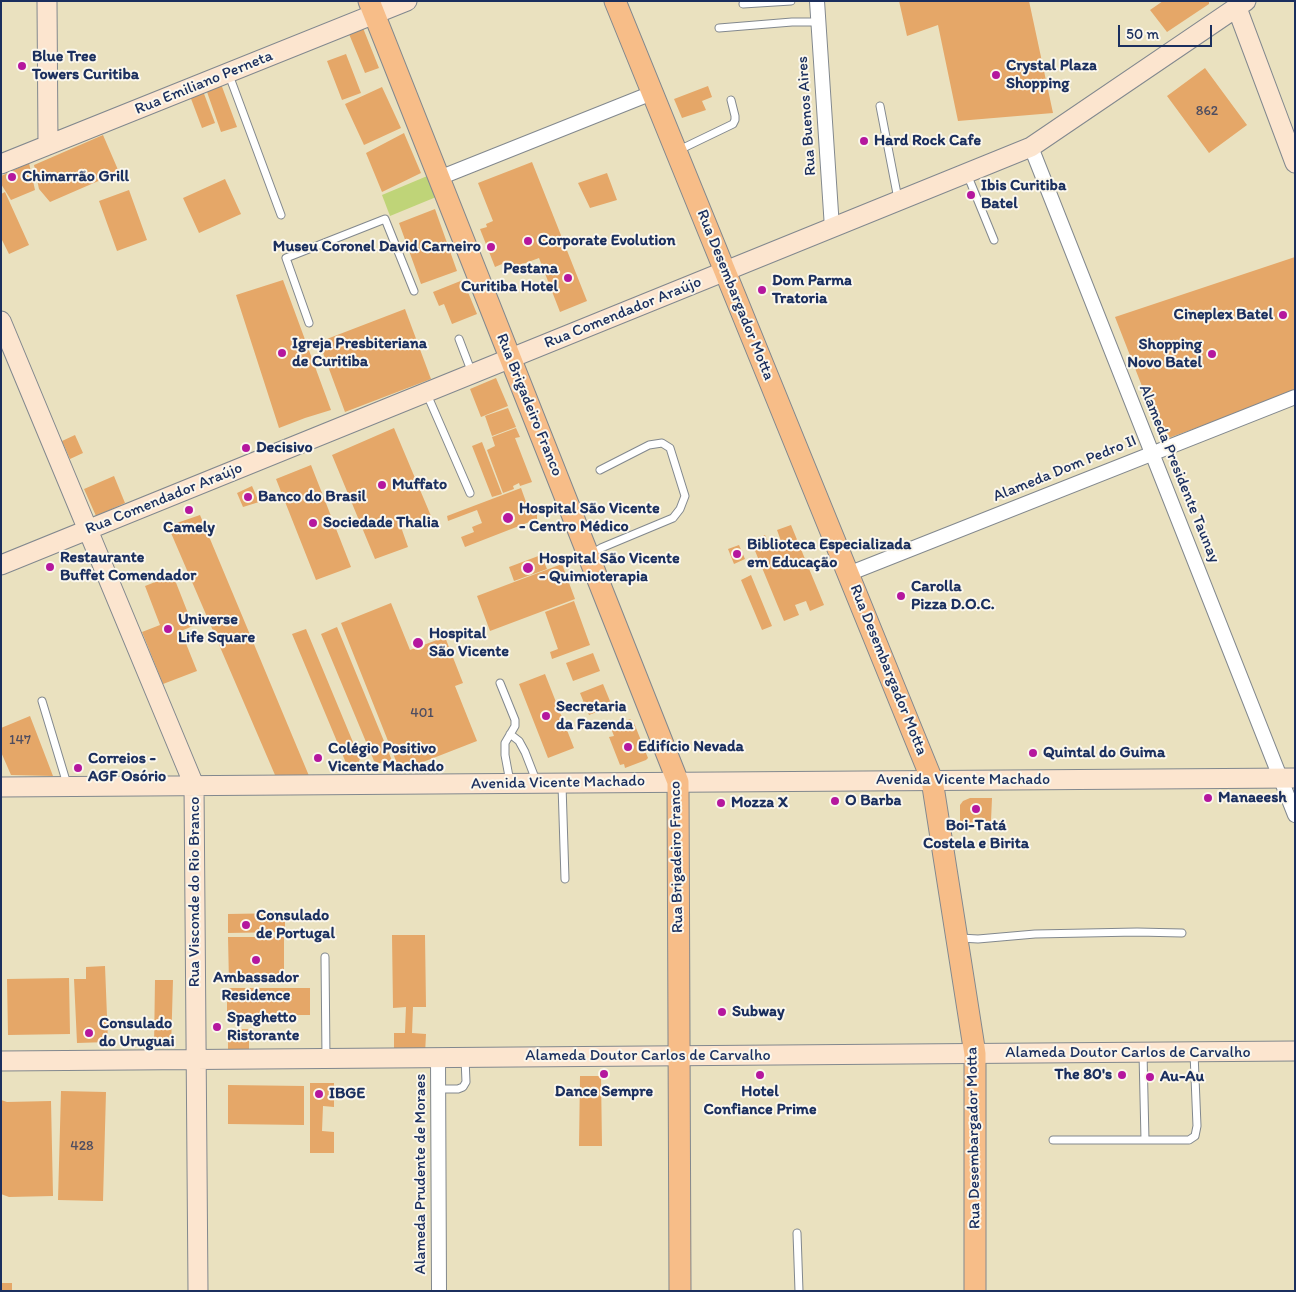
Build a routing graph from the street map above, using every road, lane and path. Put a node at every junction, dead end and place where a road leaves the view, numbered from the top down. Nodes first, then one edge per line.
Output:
1 (47, 1) edge
2 (407, 1) edge
3 (615, 1) edge
4 (791, 1) edge
5 (816, 1) edge
6 (1240, 3) edge
7 (743, 4) dead end
8 (372, 8) edge
9 (818, 22) junction
10 (719, 28) dead end
11 (228, 73) junction
12 (652, 93) junction
13 (731, 100) dead end
14 (880, 106) dead end
15 (48, 146) junction
16 (1031, 147) junction
17 (676, 151) junction
18 (1295, 163) edge
19 (1, 164) edge
20 (966, 173) junction
21 (439, 178) junction
22 (898, 201) junction
23 (281, 215) dead end
24 (832, 228) junction
25 (994, 240) dead end
26 (725, 271) junction
27 (414, 291) dead end
28 (1, 321) edge
29 (309, 323) dead end
30 (459, 339) dead end
31 (511, 358) junction
32 (472, 374) junction
33 (426, 392) junction
34 (1295, 398) edge
35 (1152, 454) junction
36 (600, 470) dead end
37 (470, 493) dead end
38 (88, 530) junction
39 (589, 555) junction
40 (1, 565) edge
41 (848, 574) junction
42 (500, 683) dead end
43 (42, 701) dead end
44 (510, 734) junction
45 (1288, 778) edge
46 (932, 780) junction
47 (678, 782) junction
48 (538, 783) junction
49 (562, 783) junction
50 (511, 784) junction
51 (194, 786) junction
52 (68, 787) junction
53 (1, 788) edge
54 (1295, 814) edge
55 (565, 879) dead end
56 (1182, 933) dead end
57 (957, 938) junction
58 (325, 957) dead end
59 (1295, 1051) edge
60 (1143, 1052) junction
61 (1194, 1052) junction
62 (975, 1054) junction
63 (679, 1056) junction
64 (438, 1057) junction
65 (465, 1057) junction
66 (326, 1058) junction
67 (196, 1059) junction
68 (1, 1061) edge
69 (438, 1089) junction
70 (1053, 1140) dead end
71 (1144, 1140) junction
72 (797, 1233) dead end
73 (198, 1291) edge
74 (439, 1291) edge
75 (680, 1291) edge
76 (799, 1291) edge
77 (975, 1291) edge

1 - 15 street
2 - 8 street, Rua Emiliano Perneta
3 - 12 main road, Rua Desembargador Motta
4 - 7 lane
5 - 9 street, Rua Buenos Aires
6 - 16 street, Rua Comendador Araújo
6 - 18 street
8 - 11 street, Rua Emiliano Perneta
8 - 21 main road, Rua Brigadeiro Franco
9 - 10 lane
9 - 24 street, Rua Buenos Aires
11 - 15 street, Rua Emiliano Perneta
11 - 23 lane
12 - 17 main road, Rua Desembargador Motta
12 - 21 street
13 - 17 lane
14 - 22 lane
15 - 19 street, Rua Emiliano Perneta
16 - 20 street, Rua Comendador Araújo
16 - 35 street, Alameda Presidente Taunay
17 - 26 main road, Rua Desembargador Motta
20 - 22 street, Rua Comendador Araújo
20 - 25 lane
21 - 31 main road, Rua Brigadeiro Franco
22 - 24 street, Rua Comendador Araújo
24 - 26 street, Rua Comendador Araújo
26 - 31 street, Rua Comendador Araújo
26 - 41 main road, Rua Desembargador Motta
27 - 29 lane
28 - 38 street, Rua Visconde do Rio Branco
30 - 32 lane
31 - 32 street, Rua Comendador Araújo
31 - 39 main road, Rua Brigadeiro Franco
32 - 33 street, Rua Comendador Araújo
33 - 37 lane
33 - 38 street, Rua Comendador Araújo
34 - 35 street, Alameda Dom Pedro II
35 - 41 street, Alameda Dom Pedro II
35 - 45 street, Alameda Presidente Taunay
36 - 39 lane
38 - 40 street, Rua Comendador Araújo
38 - 51 street, Rua Visconde do Rio Branco
39 - 47 main road, Rua Brigadeiro Franco
41 - 46 main road, Rua Desembargador Motta
42 - 44 lane
43 - 52 lane
44 - 48 lane
44 - 50 lane
45 - 46 street, Avenida Vicente Machado
45 - 54 street, Alameda Presidente Taunay
46 - 47 street, Avenida Vicente Machado
46 - 57 main road, Rua Desembargador Motta
47 - 49 street, Avenida Vicente Machado
47 - 63 main road, Rua Brigadeiro Franco
48 - 49 street, Avenida Vicente Machado
48 - 50 street, Avenida Vicente Machado
49 - 55 lane
50 - 51 street, Avenida Vicente Machado
51 - 52 street, Avenida Vicente Machado
51 - 67 street, Rua Visconde do Rio Branco
52 - 53 street, Avenida Vicente Machado
56 - 57 lane
57 - 62 main road, Rua Desembargador Motta
58 - 66 lane
59 - 61 street, Alameda Doutor Carlos de Carvalho
60 - 61 street, Alameda Doutor Carlos de Carvalho
60 - 62 street, Alameda Doutor Carlos de Carvalho
60 - 71 lane
61 - 71 lane
62 - 63 street, Alameda Doutor Carlos de Carvalho
62 - 77 main road, Rua Desembargador Motta
63 - 65 street, Alameda Doutor Carlos de Carvalho
63 - 75 main road, Rua Brigadeiro Franco
64 - 65 street, Alameda Doutor Carlos de Carvalho
64 - 66 street, Alameda Doutor Carlos de Carvalho
64 - 69 street, Alameda Prudente de Moraes
65 - 69 lane
66 - 67 street, Alameda Doutor Carlos de Carvalho
67 - 68 street, Alameda Doutor Carlos de Carvalho
67 - 73 street, Rua Visconde do Rio Branco
69 - 74 street, Alameda Prudente de Moraes
70 - 71 lane
72 - 76 lane

